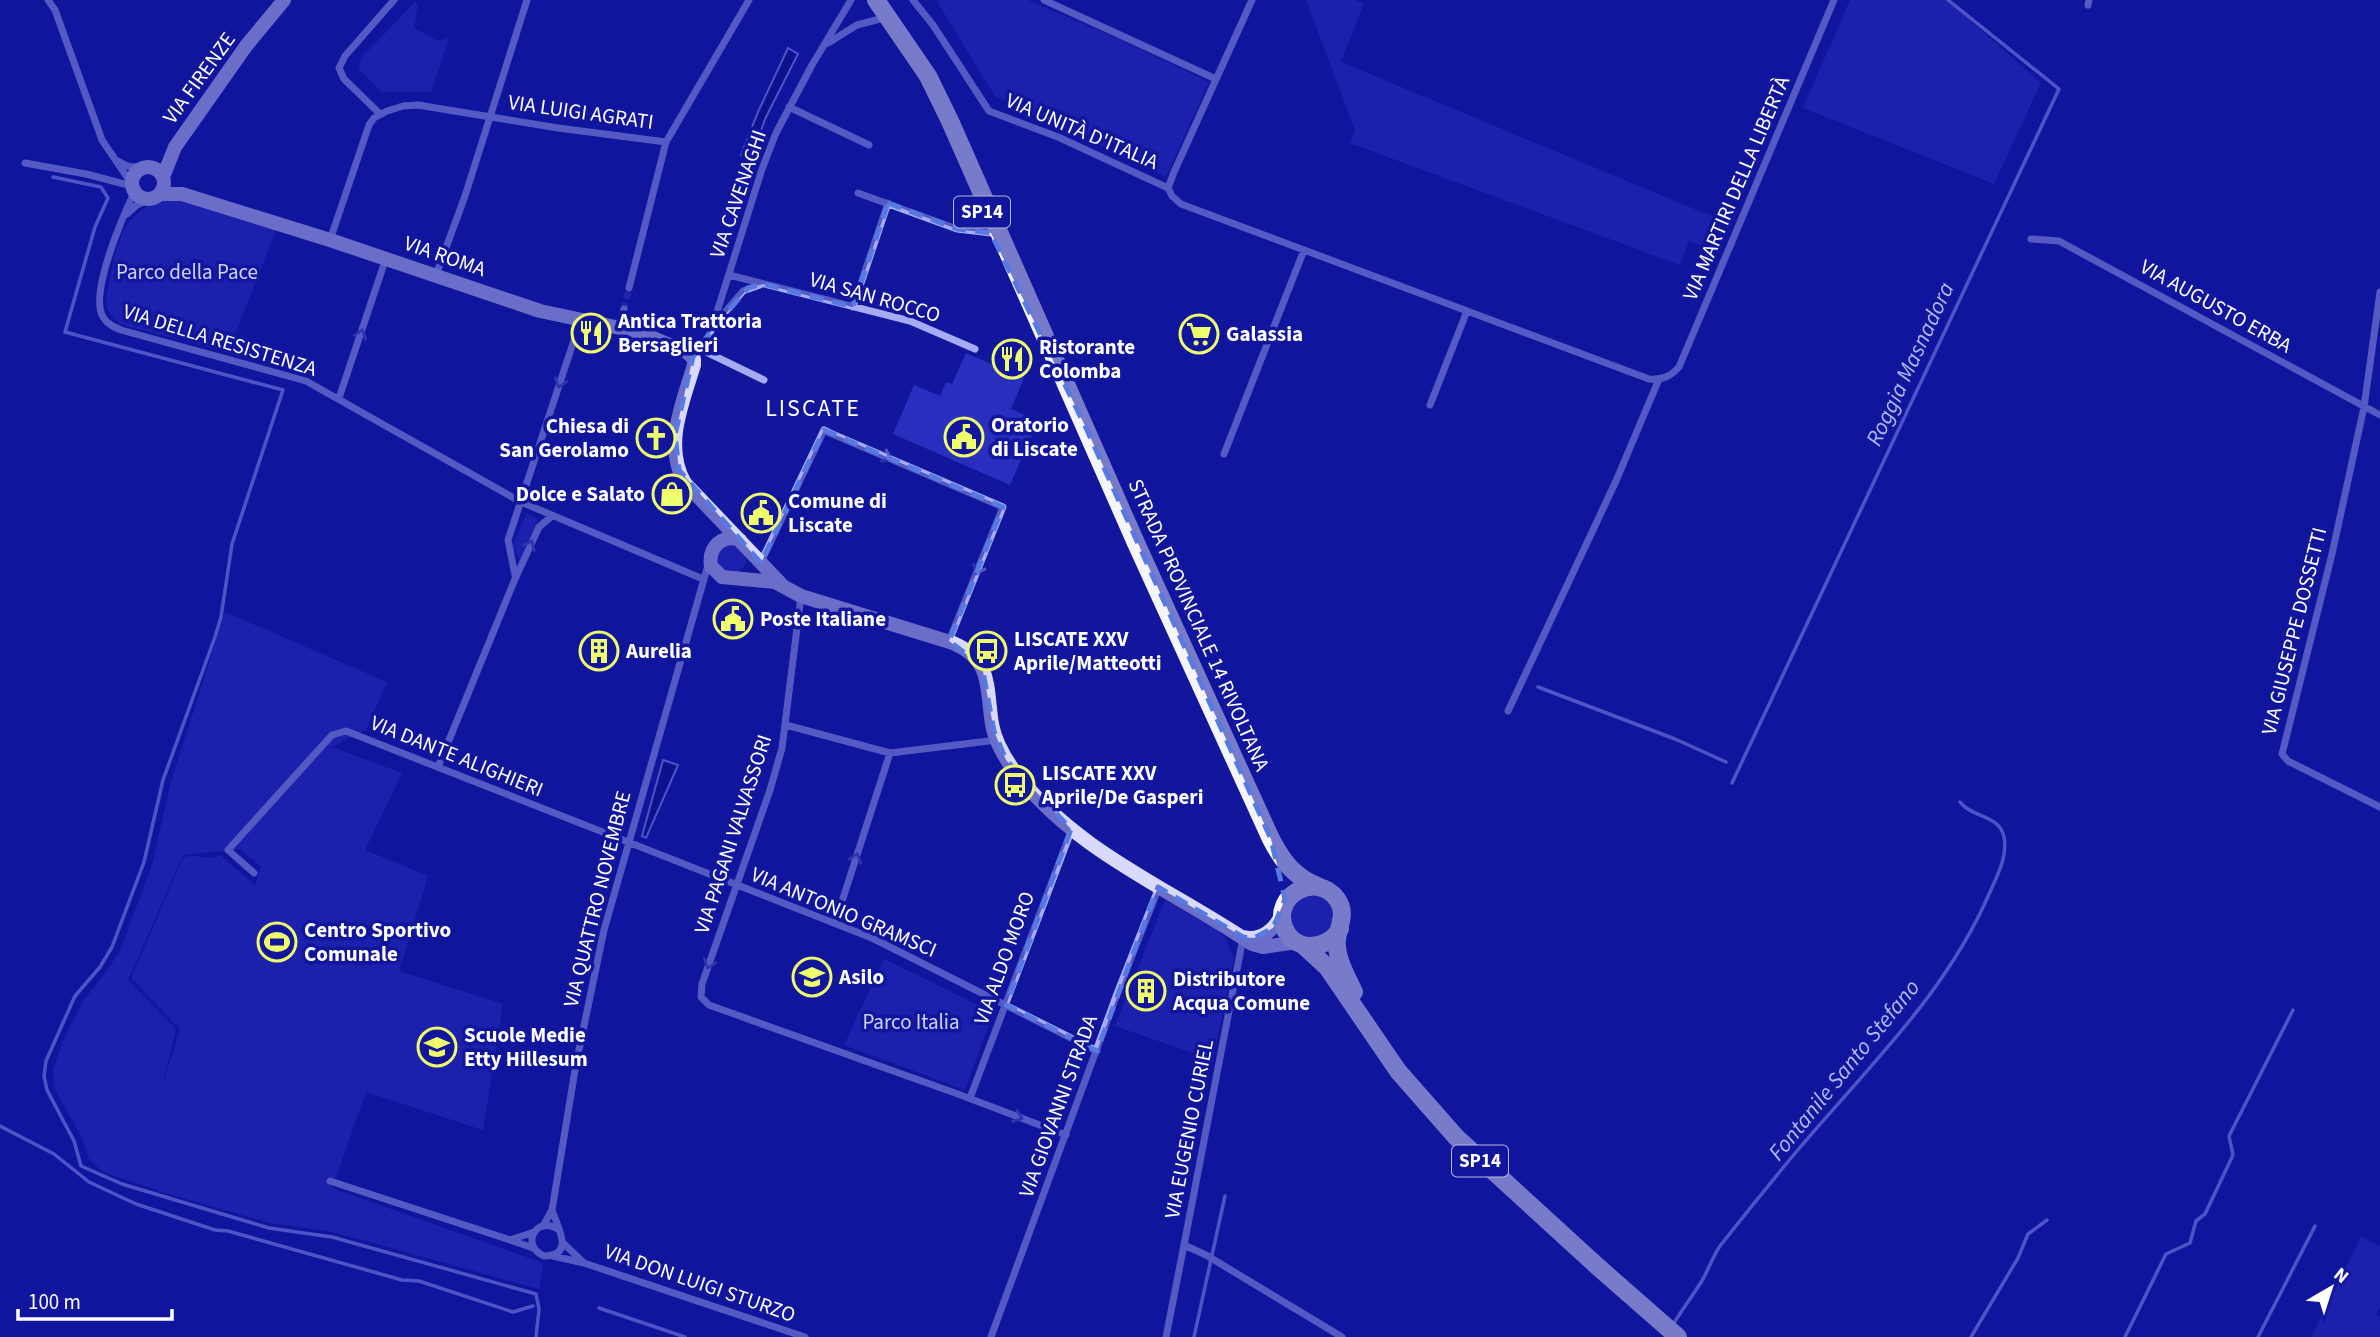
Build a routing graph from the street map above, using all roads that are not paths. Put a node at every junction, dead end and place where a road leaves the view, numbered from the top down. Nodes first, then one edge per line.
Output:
1 (48, 0) edge
2 (284, 0) edge
3 (394, 0) edge
4 (527, 0) edge
5 (749, 0) edge
6 (851, 0) edge
7 (865, 0) edge
8 (876, 0) edge
9 (913, 0) edge
10 (1044, 0) edge
11 (1252, 0) edge
12 (1834, 0) edge
13 (880, 19) junction
14 (824, 45) junction
15 (1216, 79) junction
16 (789, 107) junction
17 (380, 114) junction
18 (491, 117) junction
19 (666, 142) junction
20 (869, 145) dead end
21 (175, 147) junction
22 (114, 158) junction
23 (25, 163) dead end
24 (146, 168) junction
25 (147, 188) junction
26 (1168, 188) junction
27 (859, 193) dead end
28 (888, 203) junction
29 (124, 217) junction
30 (991, 233) junction
31 (2031, 239) dead end
32 (330, 240) junction
33 (1304, 250) junction
34 (386, 258) junction
35 (436, 275) junction
36 (729, 275) junction
37 (763, 284) junction
38 (629, 288) tunnel mouth
39 (2380, 292) edge
40 (853, 307) junction
41 (624, 309) tunnel mouth
42 (1468, 311) junction
43 (102, 316) joint
44 (581, 319) junction
45 (620, 327) junction
46 (711, 331) junction
47 (975, 349) dead end
48 (697, 353) junction
49 (1659, 379) junction
50 (764, 380) dead end
51 (339, 398) junction
52 (1430, 405) dead end
53 (2364, 407) junction
54 (2380, 415) edge
55 (1087, 430) junction
56 (1224, 454) dead end
57 (521, 502) junction
58 (552, 516) junction
59 (720, 518) junction
60 (745, 546) junction
61 (712, 554) junction
62 (761, 563) junction
63 (722, 577) junction
64 (743, 578) junction
65 (515, 579) junction
66 (703, 579) junction
67 (784, 587) junction
68 (801, 596) junction
69 (948, 641) junction
70 (1508, 711) dead end
71 (786, 725) junction
72 (997, 740) junction
73 (890, 753) junction
74 (438, 767) junction
75 (2380, 807) edge
76 (1072, 830) junction
77 (1270, 839) junction
78 (627, 842) junction
79 (254, 873) dead end
80 (736, 885) junction
81 (1159, 887) junction
82 (1320, 887) junction
83 (1283, 909) junction
84 (835, 923) junction
85 (1340, 929) junction
86 (1243, 937) junction
87 (1300, 944) junction
88 (1006, 1005) junction
89 (1377, 1042) junction
90 (1097, 1051) junction
91 (970, 1098) junction
92 (1066, 1135) junction
93 (330, 1181) dead end
94 (552, 1210) junction
95 (543, 1226) junction
96 (558, 1229) junction
97 (534, 1232) junction
98 (510, 1240) junction
99 (563, 1243) junction
100 (1184, 1245) junction
101 (533, 1248) junction
102 (553, 1256) junction
103 (583, 1263) junction
104 (805, 1337) edge
105 (991, 1337) edge
106 (1166, 1337) edge
107 (1342, 1337) edge
108 (1678, 1337) edge

1 - 22 street
2 - 21 street, VIA FIRENZE
3 - 17 street
4 - 18 street, VIA LUIGI AGRATI
5 - 19 street
6 - 14 street, VIA CAVENAGHI
7 - 13 main road, STRADA PROVINCIALE 14 RIVOLTANA / SP14
8 - 55 main road, STRADA PROVINCIALE 14 RIVOLTANA / SP14
9 - 26 street, VIA UNITÀ D'ITALIA
10 - 15 street
11 - 15 street
12 - 49 street, VIA MARTIRI DELLA LIBERTÀ
13 - 14 street, VIA CAVENAGHI
13 - 30 main road, STRADA PROVINCIALE 14 RIVOLTANA / SP14
14 - 16 street, VIA CAVENAGHI
15 - 26 street
16 - 20 street
16 - 36 street, VIA CAVENAGHI
17 - 18 street, VIA LUIGI AGRATI
17 - 32 street
18 - 19 street, VIA LUIGI AGRATI
18 - 35 street
19 - 38 street
21 - 24 street, VIA FIRENZE
21 - 25 street, VIA FIRENZE
22 - 24 street
22 - 25 street
23 - 25 street
24 - 25 street, VIA ROMA
24 - 25 street, VIA FIRENZE
25 - 29 street, VIA FIRENZE
25 - 29 street
25 - 32 street, VIA ROMA
26 - 33 street
27 - 28 street
28 - 30 street
28 - 40 street
29 - 43 street, VIA FIRENZE
30 - 55 main road, STRADA PROVINCIALE 14 RIVOLTANA / SP14
31 - 53 street, VIA AUGUSTO ERBA
32 - 34 street, VIA ROMA
33 - 42 street
33 - 56 street
34 - 35 street, VIA ROMA
51 -> 34 street
35 - 44 street, VIA ROMA
36 - 37 street, VIA SAN ROCCO
36 - 46 street, VIA CAVENAGHI
37 - 40 street, VIA SAN ROCCO
37 - 46 street
39 - 53 street
40 - 47 street, VIA SAN ROCCO
41 - 45 street
42 - 49 street
42 - 52 street
43 - 51 street, VIA DELLA RESISTENZA
44 - 45 street, VIA ROMA
44 -> 57 street
45 - 48 street, VIA ROMA
46 - 48 street, VIA CAVENAGHI
48 - 50 street
48 - 59 street
49 - 70 street
51 - 57 street, VIA DELLA RESISTENZA
53 - 54 street, VIA AUGUSTO ERBA
53 - 75 street, VIA GIUSEPPE DOSSETTI
55 - 77 main road, STRADA PROVINCIALE 14 RIVOLTANA / SP14
57 - 58 street, VIA DELLA RESISTENZA
57 - 65 street
65 -> 58 street
58 - 66 street, VIA DELLA RESISTENZA
59 - 60 street
59 - 61 street
60 - 61 street
60 - 62 street
60 - 64 street
61 - 63 street
61 - 66 street, VIA QUATTRO NOVEMBRE
62 - 64 street
62 - 67 street
62 -> 69 street
63 - 64 street
63 - 66 street
64 - 67 street
65 - 74 street
66 - 78 street, VIA QUATTRO NOVEMBRE
67 - 68 street
68 - 69 street
68 - 71 street, VIA PAGANI VALVASSORI
69 - 72 street
71 - 73 street
71 - 80 street, VIA PAGANI VALVASSORI
72 - 73 street
72 - 76 street
84 -> 73 street
74 - 78 street, VIA DANTE ALIGHIERI
74 - 79 street, VIA DANTE ALIGHIERI
76 - 81 street
76 - 88 street, VIA ALDO MORO
77 - 82 main road, STRADA PROVINCIALE 14 RIVOLTANA / SP14
77 - 83 main road, STRADA PROVINCIALE 14 RIVOLTANA / SP14
78 - 80 street, VIA ANTONIO GRAMSCI
78 - 94 street, VIA QUATTRO NOVEMBRE
80 - 84 street, VIA ANTONIO GRAMSCI
80 -> 91 street, VIA PAGANI VALVASSORI
81 - 86 street
81 - 90 street, VIA GIOVANNI STRADA
82 - 83 main road
82 - 85 main road, STRADA PROVINCIALE 14 RIVOLTANA / SP14
83 - 86 street
83 - 87 main road, STRADA PROVINCIALE 14 RIVOLTANA / SP14
84 - 88 street, VIA ANTONIO GRAMSCI
85 - 87 main road
85 - 89 main road, STRADA PROVINCIALE 14 RIVOLTANA / SP14
86 - 87 street
86 - 100 street, VIA EUGENIO CURIEL
87 - 89 main road, STRADA PROVINCIALE 14 RIVOLTANA / SP14
88 - 90 street, VIA ANTONIO GRAMSCI
88 - 91 street, VIA ALDO MORO
89 - 108 main road, STRADA PROVINCIALE 14 RIVOLTANA / SP14
90 - 92 street, VIA GIOVANNI STRADA
91 -> 92 street
92 - 105 street, VIA GIOVANNI STRADA
93 - 98 street
94 - 95 street, VIA QUATTRO NOVEMBRE
94 - 96 street, VIA QUATTRO NOVEMBRE
95 - 96 street
95 - 97 street
96 - 99 street
97 - 98 street
97 - 101 street
98 - 101 street
99 - 102 street
99 - 103 street, VIA DON LUIGI STURZO
100 - 106 street, VIA EUGENIO CURIEL
100 - 107 street, VIA EUGENIO CURIEL
101 - 102 street
102 - 103 street, VIA DON LUIGI STURZO
103 - 104 street, VIA DON LUIGI STURZO

